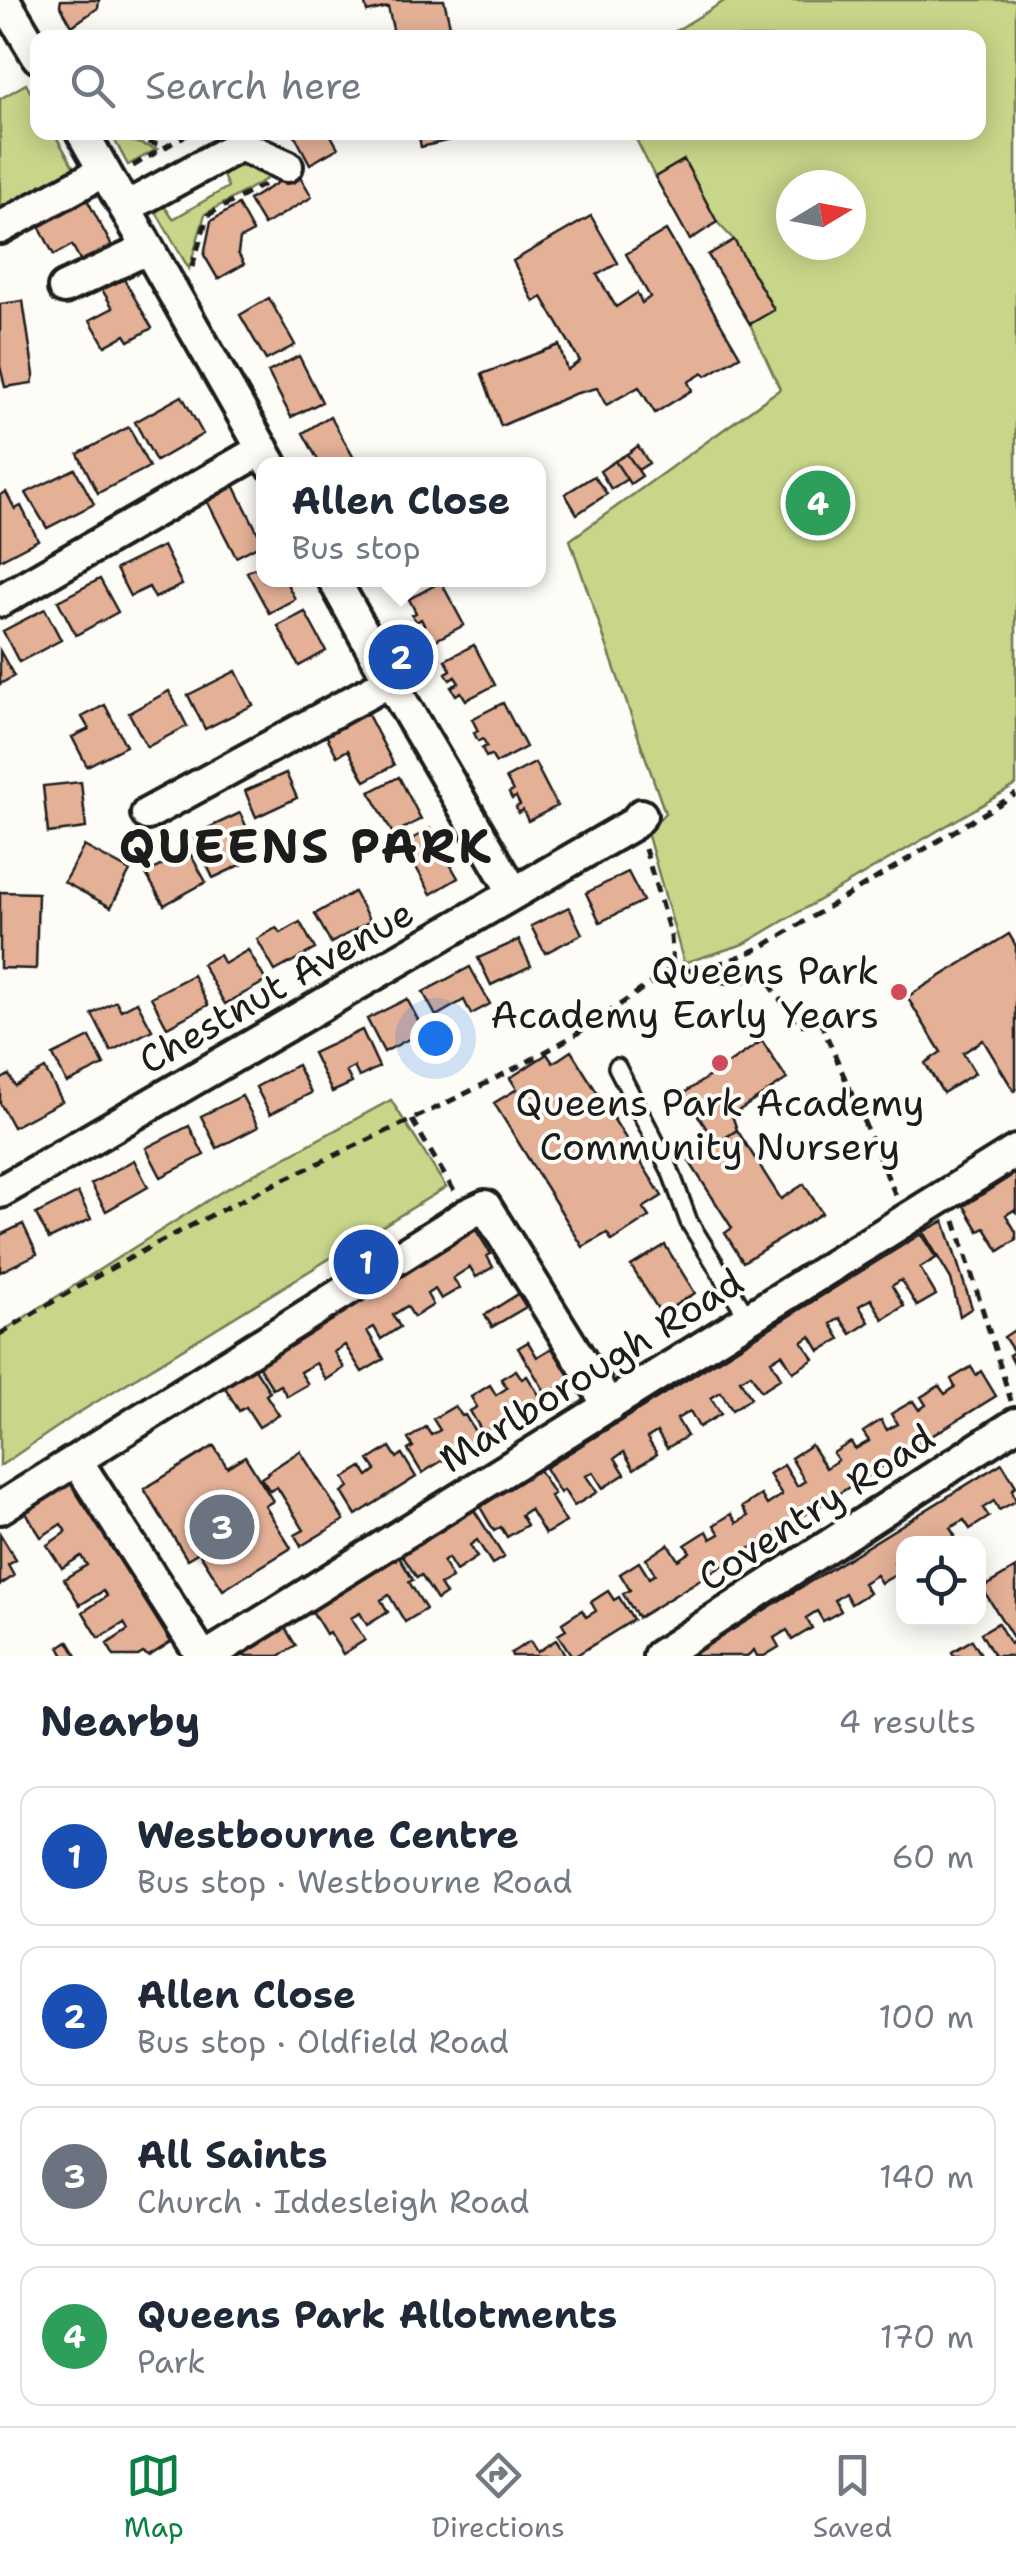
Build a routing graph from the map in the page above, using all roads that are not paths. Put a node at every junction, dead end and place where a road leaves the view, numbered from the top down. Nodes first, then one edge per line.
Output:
1 (4, 0) edge
2 (30, 44) edge
3 (86, 140) edge
4 (240, 140) edge
5 (244, 140) edge
6 (288, 166) road end
7 (106, 176) junction
8 (125, 208) junction
9 (0, 228) edge
10 (146, 249) junction
11 (64, 288) dead end
12 (267, 457) edge
13 (256, 463) edge
14 (338, 587) edge
15 (0, 601) edge
16 (390, 681) junction
17 (147, 814) dead end
18 (637, 820) road end
19 (514, 893) junction
20 (617, 1067) dead end
21 (1016, 1151) edge
22 (0, 1192) edge
23 (749, 1319) junction
24 (609, 1406) junction
25 (1016, 1420) edge
26 (77, 1461) junction
27 (0, 1508) edge
28 (205, 1656) edge
29 (660, 1656) edge

1 - 2 street
3 - 7 street
4 - 8 street
5 - 6 street
7 - 8 street
7 - 9 street
8 - 10 street
10 - 11 street
10 - 12 street
13 - 15 street
14 - 16 street
16 - 17 street
16 - 19 street
18 - 19 street, Chestnut Avenue
19 - 22 street, Chestnut Avenue
20 - 23 lane
21 - 23 street, Marlborough Road
23 - 24 street, Marlborough Road
24 - 26 street
24 - 28 street, Marlborough Road
25 - 29 street, Coventry Road
26 - 27 street
26 - 28 street

